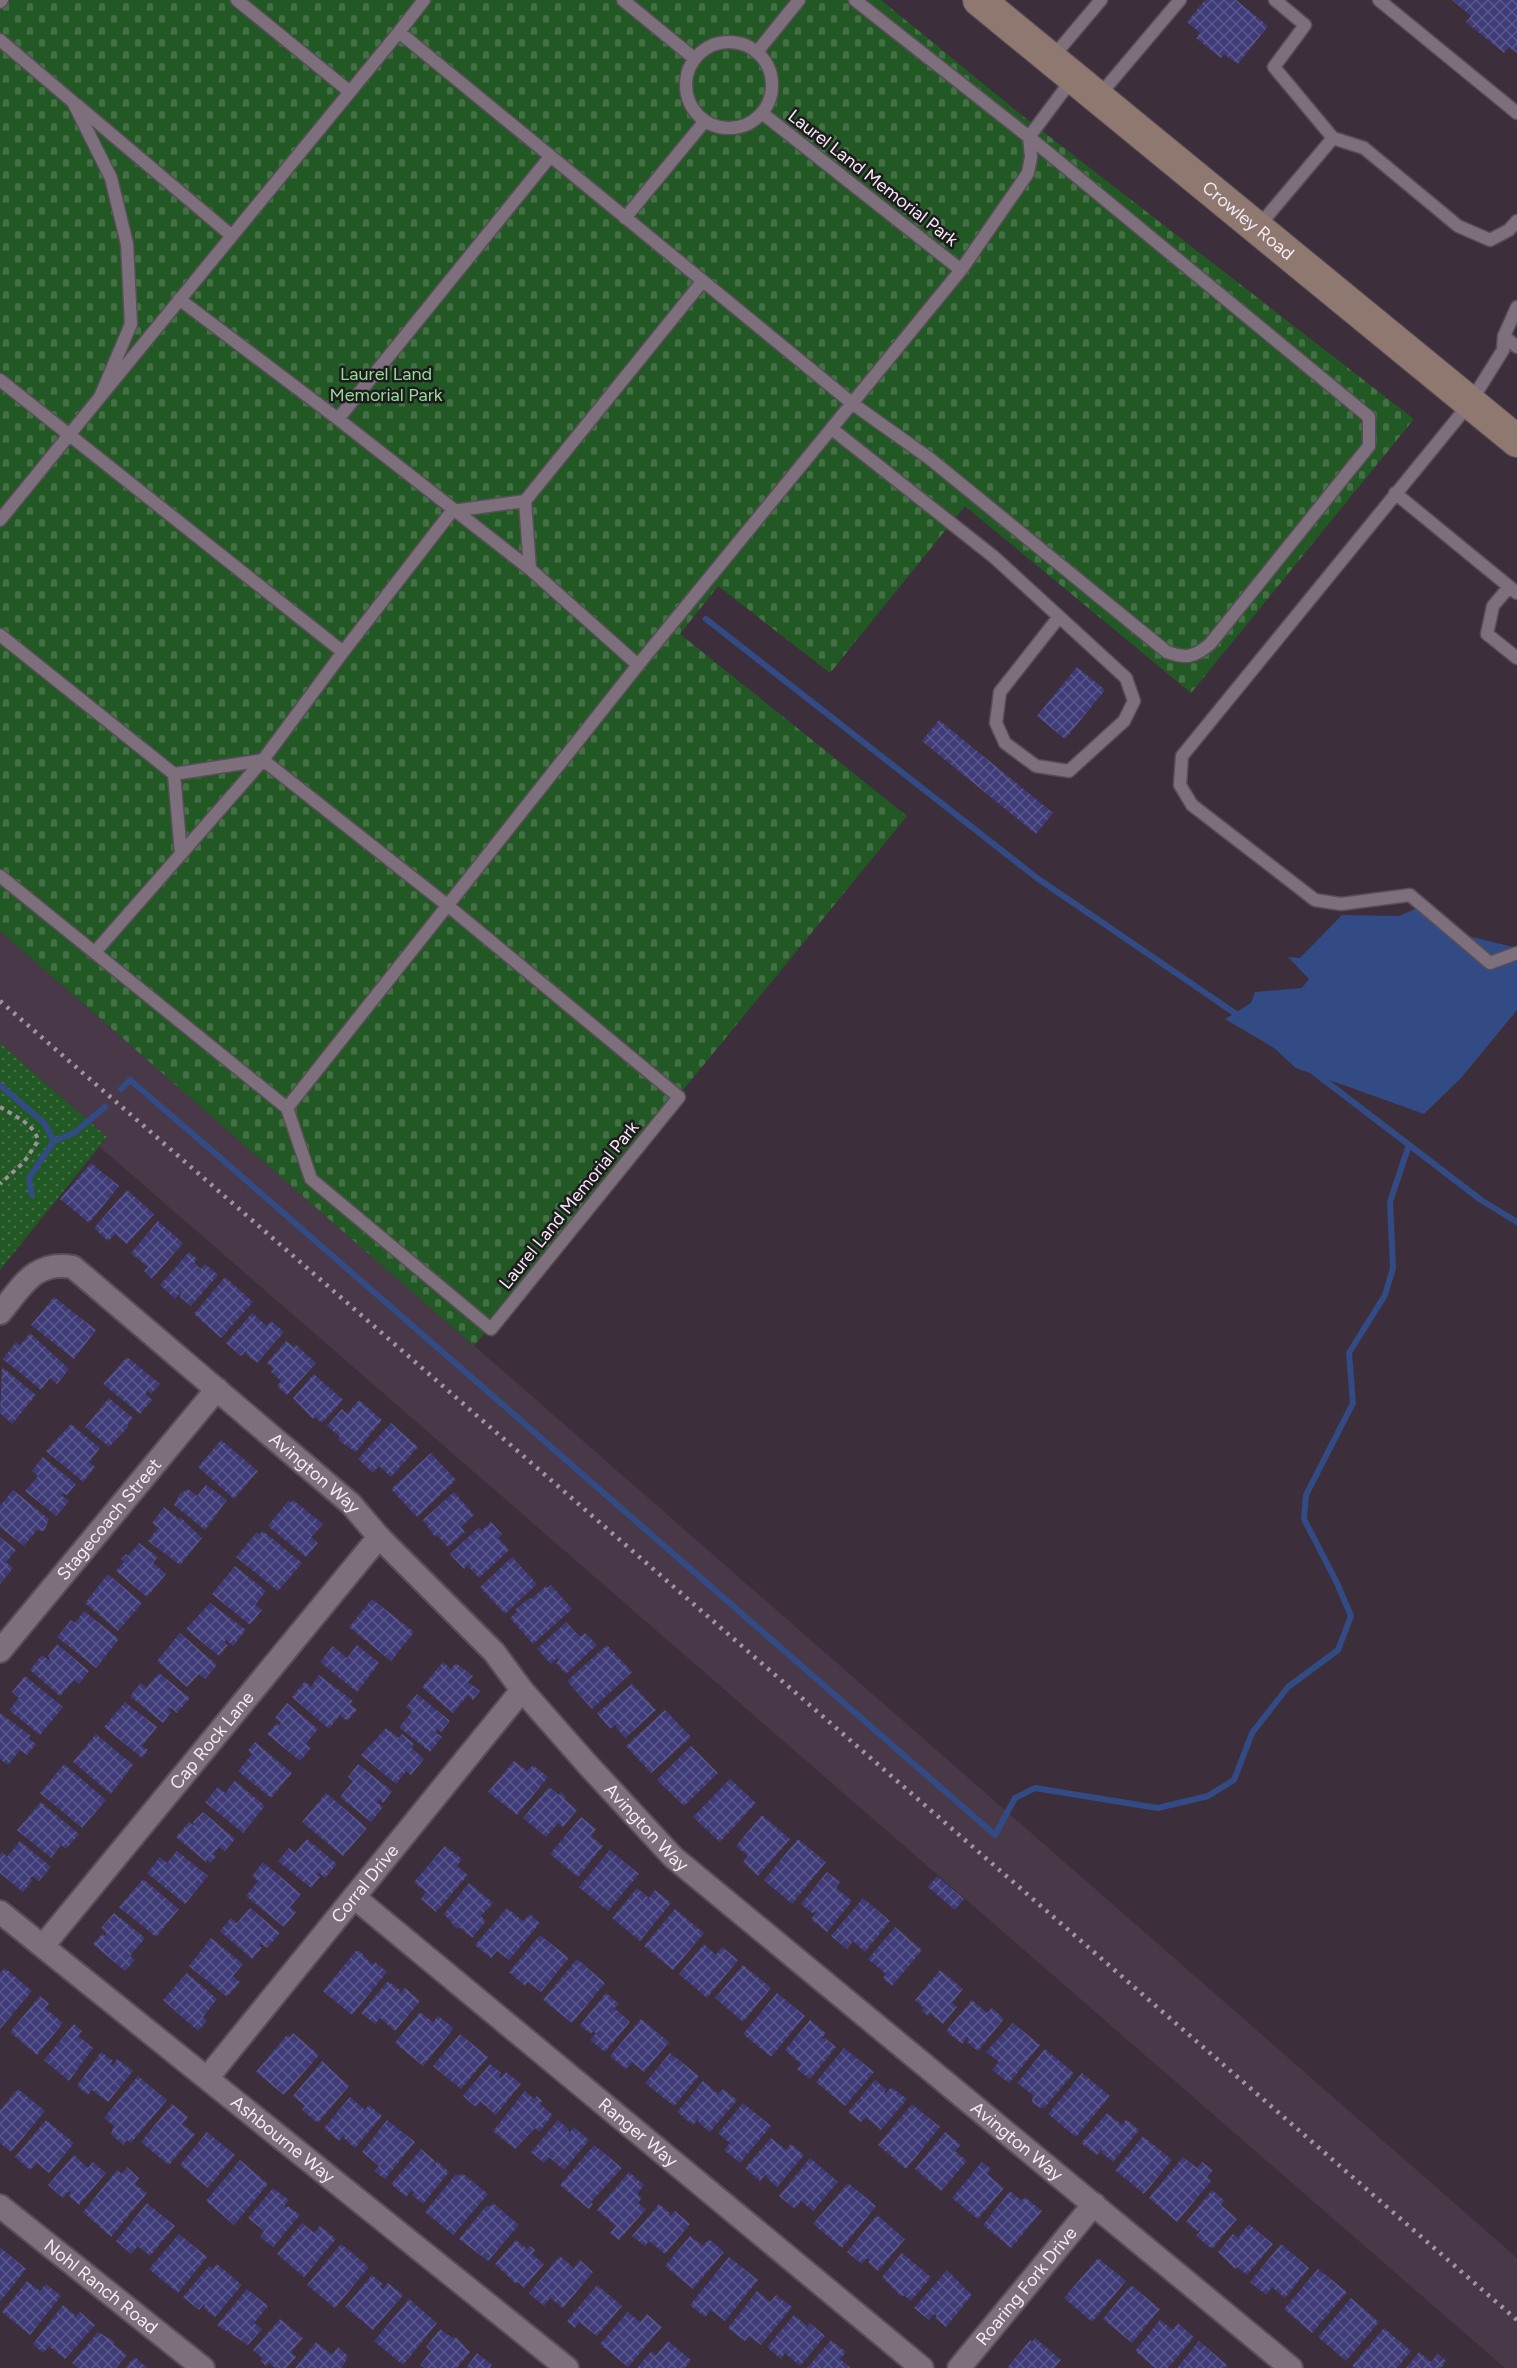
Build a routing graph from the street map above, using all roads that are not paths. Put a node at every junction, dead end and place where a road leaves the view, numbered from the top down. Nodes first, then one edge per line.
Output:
1 (237, 0) edge
2 (424, 0) edge
3 (624, 0) edge
4 (799, 0) edge
5 (855, 0) edge
6 (979, 0) edge
7 (1101, 0) edge
8 (1180, 0) edge
9 (1275, 0) edge
10 (1378, 0) edge
11 (399, 32) junction
12 (0, 40) edge
13 (757, 52) junction
14 (695, 59) junction
15 (1062, 68) junction
16 (350, 92) junction
17 (1098, 98) junction
18 (74, 102) junction
19 (762, 113) junction
20 (1517, 113) edge
21 (705, 121) junction
22 (1029, 137) junction
23 (1333, 138) junction
24 (549, 158) junction
25 (625, 218) junction
26 (1517, 220) edge
27 (1257, 228) junction
28 (232, 236) junction
29 (961, 270) junction
30 (702, 282) junction
31 (179, 299) junction
32 (1517, 307) edge
33 (1504, 336) junction
34 (1517, 347) edge
35 (0, 380) edge
36 (100, 397) junction
37 (1470, 403) junction
38 (853, 404) junction
39 (338, 418) junction
40 (832, 429) junction
41 (68, 436) junction
42 (1517, 441) edge
43 (1395, 493) junction
44 (525, 501) junction
45 (452, 511) junction
46 (0, 520) edge
47 (530, 569) junction
48 (1513, 590) edge
49 (1059, 617) junction
50 (0, 635) edge
51 (343, 652) junction
52 (1517, 658) edge
53 (638, 665) junction
54 (263, 760) junction
55 (174, 774) junction
56 (181, 854) junction
57 (0, 876) edge
58 (447, 905) junction
59 (95, 952) junction
60 (1517, 952) edge
61 (287, 1108) junction
62 (0, 1313) edge
63 (218, 1389) junction
64 (380, 1536) junction
65 (0, 1651) edge
66 (522, 1690) junction
67 (354, 1897) junction
68 (0, 1912) edge
69 (43, 1946) junction
70 (208, 2077) junction
71 (1094, 2204) junction
72 (0, 2206) edge
73 (203, 2368) edge
74 (567, 2368) edge
75 (922, 2368) edge
76 (959, 2368) edge
77 (1291, 2368) edge

1 - 16 lane
2 - 11 lane
3 - 14 lane
4 - 13 lane
5 - 22 lane
6 - 15 main road, Crowley Road
7 - 15 lane
8 - 17 lane
9 - 23 lane
10 - 20 lane
11 - 16 lane
11 - 24 lane
12 - 18 lane
13 - 14 lane
13 - 19 lane, Laurel Land Memorial Park
14 - 21 lane
15 - 17 main road, Crowley Road
15 - 22 lane
16 - 28 lane
17 - 27 main road, Crowley Road
18 - 28 lane
18 - 36 lane
19 - 21 lane, Laurel Land Memorial Park
19 - 29 lane, Laurel Land Memorial Park
21 - 25 lane
22 - 29 lane, Laurel Land Memorial Park
22 - 38 lane
23 - 26 lane
23 - 27 lane
24 - 25 lane
24 - 39 lane
25 - 30 lane
27 - 37 main road, Crowley Road
28 - 31 lane
29 - 38 lane, Laurel Land Memorial Park
30 - 38 lane
30 - 44 lane
31 - 36 lane
31 - 39 lane
32 - 33 lane
33 - 34 lane
33 - 37 lane
35 - 41 lane
36 - 41 lane
37 - 42 main road, Crowley Road
37 - 43 lane
38 - 40 lane, Laurel Land Memorial Park
39 - 45 lane
40 - 49 lane
40 - 53 lane, Laurel Land Memorial Park
41 - 46 lane
41 - 51 lane
43 - 48 lane
43 - 60 lane
44 - 45 lane
44 - 47 lane
45 - 47 lane
45 - 51 lane
47 - 53 lane
48 - 52 lane
49 - 49 lane
50 - 55 lane
51 - 54 lane
53 - 58 lane, Laurel Land Memorial Park
54 - 55 lane
54 - 56 lane
54 - 58 lane, Laurel Land Memorial Park
55 - 56 lane
56 - 59 lane
57 - 59 lane
58 - 61 lane, Laurel Land Memorial Park
58 - 61 lane, Laurel Land Memorial Park
59 - 61 lane
62 - 63 street, Avington Way
63 - 64 street, Avington Way
63 - 65 street, Stagecoach Street
64 - 66 street, Avington Way
64 - 69 street, Cap Rock Lane
66 - 67 street, Corral Drive
66 - 71 street, Avington Way
67 - 70 street, Corral Drive
67 - 75 street, Ranger Way
68 - 69 street, Ashbourne Way
69 - 70 street, Ashbourne Way
70 - 74 street, Ashbourne Way
71 - 76 street, Roaring Fork Drive
71 - 77 street, Avington Way
72 - 73 street, Nohl Ranch Road

